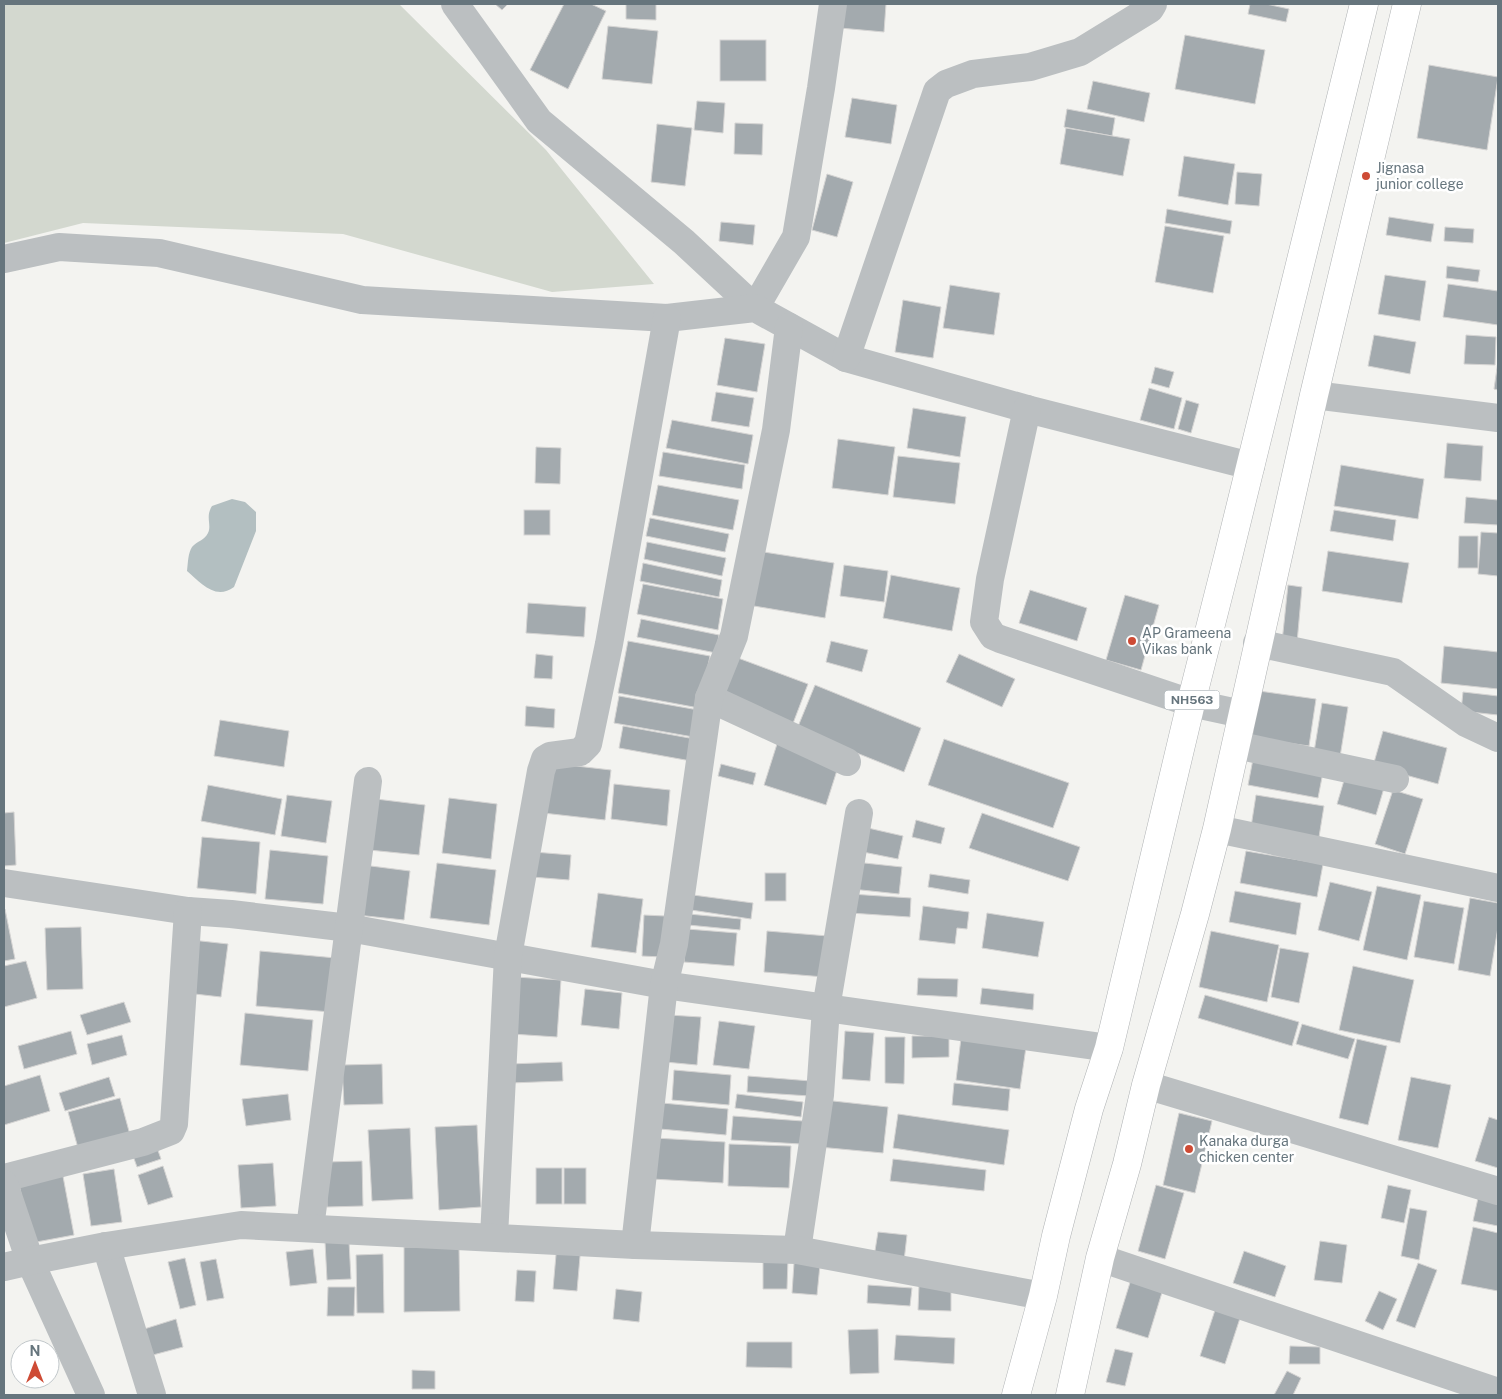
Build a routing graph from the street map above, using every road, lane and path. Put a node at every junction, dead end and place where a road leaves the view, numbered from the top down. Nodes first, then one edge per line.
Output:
1 (454, 4) edge
2 (833, 4) edge
3 (1153, 4) edge
4 (1364, 4) edge
5 (1407, 4) edge
6 (1325, 164) junction
7 (1366, 176) junction
8 (4, 258) edge
9 (755, 308) junction
10 (667, 318) junction
11 (789, 326) junction
12 (846, 358) junction
13 (1314, 395) junction
14 (1027, 409) junction
15 (1498, 418) edge
16 (1251, 466) junction
17 (1257, 643) junction
18 (709, 698) junction
19 (1191, 703) junction
20 (1242, 714) junction
21 (1498, 738) edge
22 (1236, 745) junction
23 (847, 762) dead end
24 (1394, 780) dead end
25 (368, 781) dead end
26 (859, 813) dead end
27 (1217, 829) junction
28 (4, 883) edge
29 (1498, 888) edge
30 (188, 911) junction
31 (349, 928) junction
32 (508, 956) junction
33 (664, 985) junction
34 (826, 1008) junction
35 (1109, 1048) junction
36 (1146, 1084) junction
37 (4, 1178) edge
38 (4, 1184) edge
39 (1498, 1191) edge
40 (310, 1228) junction
41 (494, 1236) junction
42 (635, 1245) junction
43 (106, 1246) junction
44 (797, 1250) junction
45 (1100, 1258) junction
46 (30, 1261) junction
47 (4, 1267) edge
48 (1043, 1296) junction
49 (1498, 1392) edge
50 (91, 1395) edge
51 (152, 1395) edge
52 (1016, 1395) edge
53 (1070, 1395) edge

1 - 9 street
2 - 9 street
3 - 12 street
4 - 6 highway, NH563
5 - 7 highway
6 - 7 highway
6 - 16 highway, NH563
7 - 13 highway
8 - 10 street
9 - 10 street
9 - 11 street
10 - 32 street
11 - 12 street
11 - 18 street
12 - 14 street
13 - 15 street
13 - 17 highway
14 - 16 street
14 - 19 street
16 - 19 highway, NH563
17 - 20 highway
17 - 21 street
18 - 23 street
18 - 33 street
19 - 20 street
19 - 35 highway, NH563
20 - 22 highway
22 - 24 street
22 - 27 highway
25 - 31 street
26 - 34 street
27 - 29 street
27 - 36 highway
28 - 30 street
30 - 31 street
30 - 37 street
31 - 32 street
31 - 40 street
32 - 33 street
32 - 41 street
33 - 34 street
33 - 42 street
34 - 35 street
34 - 44 street
35 - 48 highway, NH563
36 - 39 street
36 - 45 highway
38 - 46 street
40 - 41 street
40 - 43 street
41 - 42 street
42 - 44 street
43 - 46 street
43 - 51 street
44 - 48 street
45 - 49 street
45 - 53 highway
46 - 47 street
46 - 50 street
48 - 52 highway, NH563

